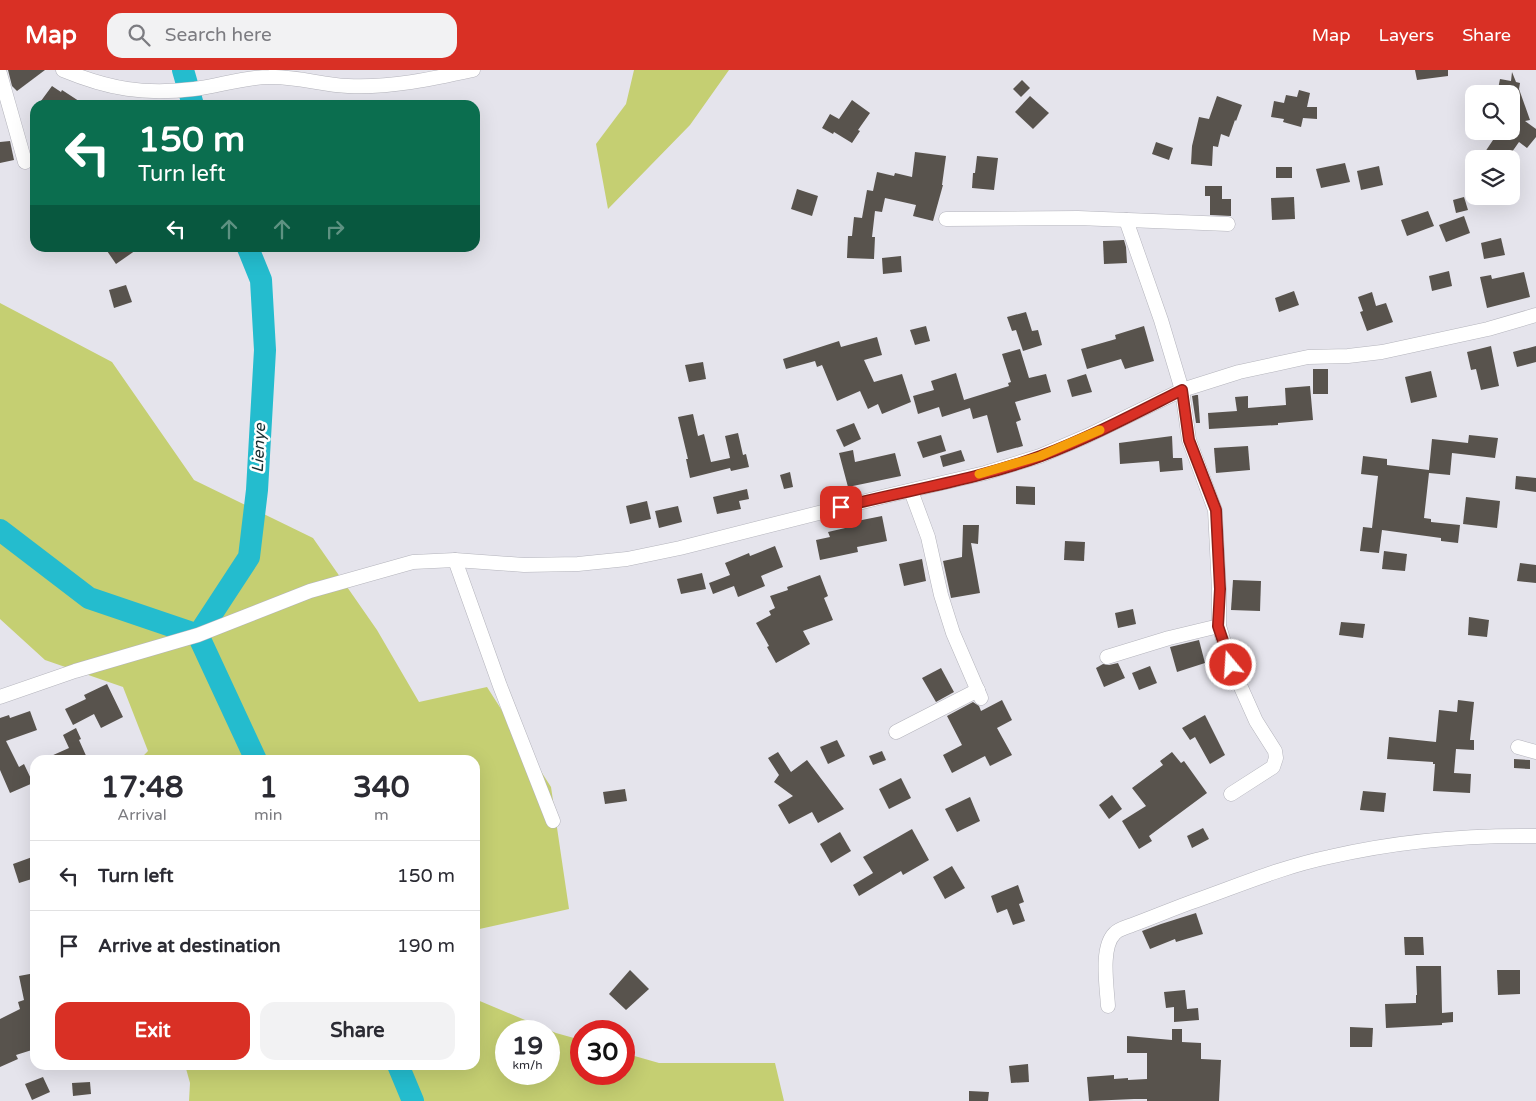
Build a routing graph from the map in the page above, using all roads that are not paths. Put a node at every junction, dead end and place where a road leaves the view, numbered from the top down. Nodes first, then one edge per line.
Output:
1 (63, 70) edge
2 (473, 70) edge
3 (0, 74) edge
4 (25, 162) dead end
5 (946, 219) dead end
6 (1126, 220) junction
7 (1228, 224) dead end
8 (1536, 315) edge
9 (1182, 390) junction
10 (911, 491) junction
11 (455, 560) junction
12 (1218, 626) junction
13 (1107, 658) dead end
14 (0, 696) edge
15 (896, 732) dead end
16 (1518, 747) dead end
17 (1536, 752) edge
18 (1231, 794) dead end
19 (553, 821) dead end
20 (1536, 836) edge
21 (1108, 1006) dead end

1 - 2 street
3 - 4 street
5 - 6 street
6 - 7 street
6 - 9 street
8 - 9 street
9 - 10 street
9 - 12 street
10 - 11 street
10 - 15 street
11 - 14 street
11 - 19 street
12 - 13 street
12 - 18 street
16 - 17 street
20 - 21 street

